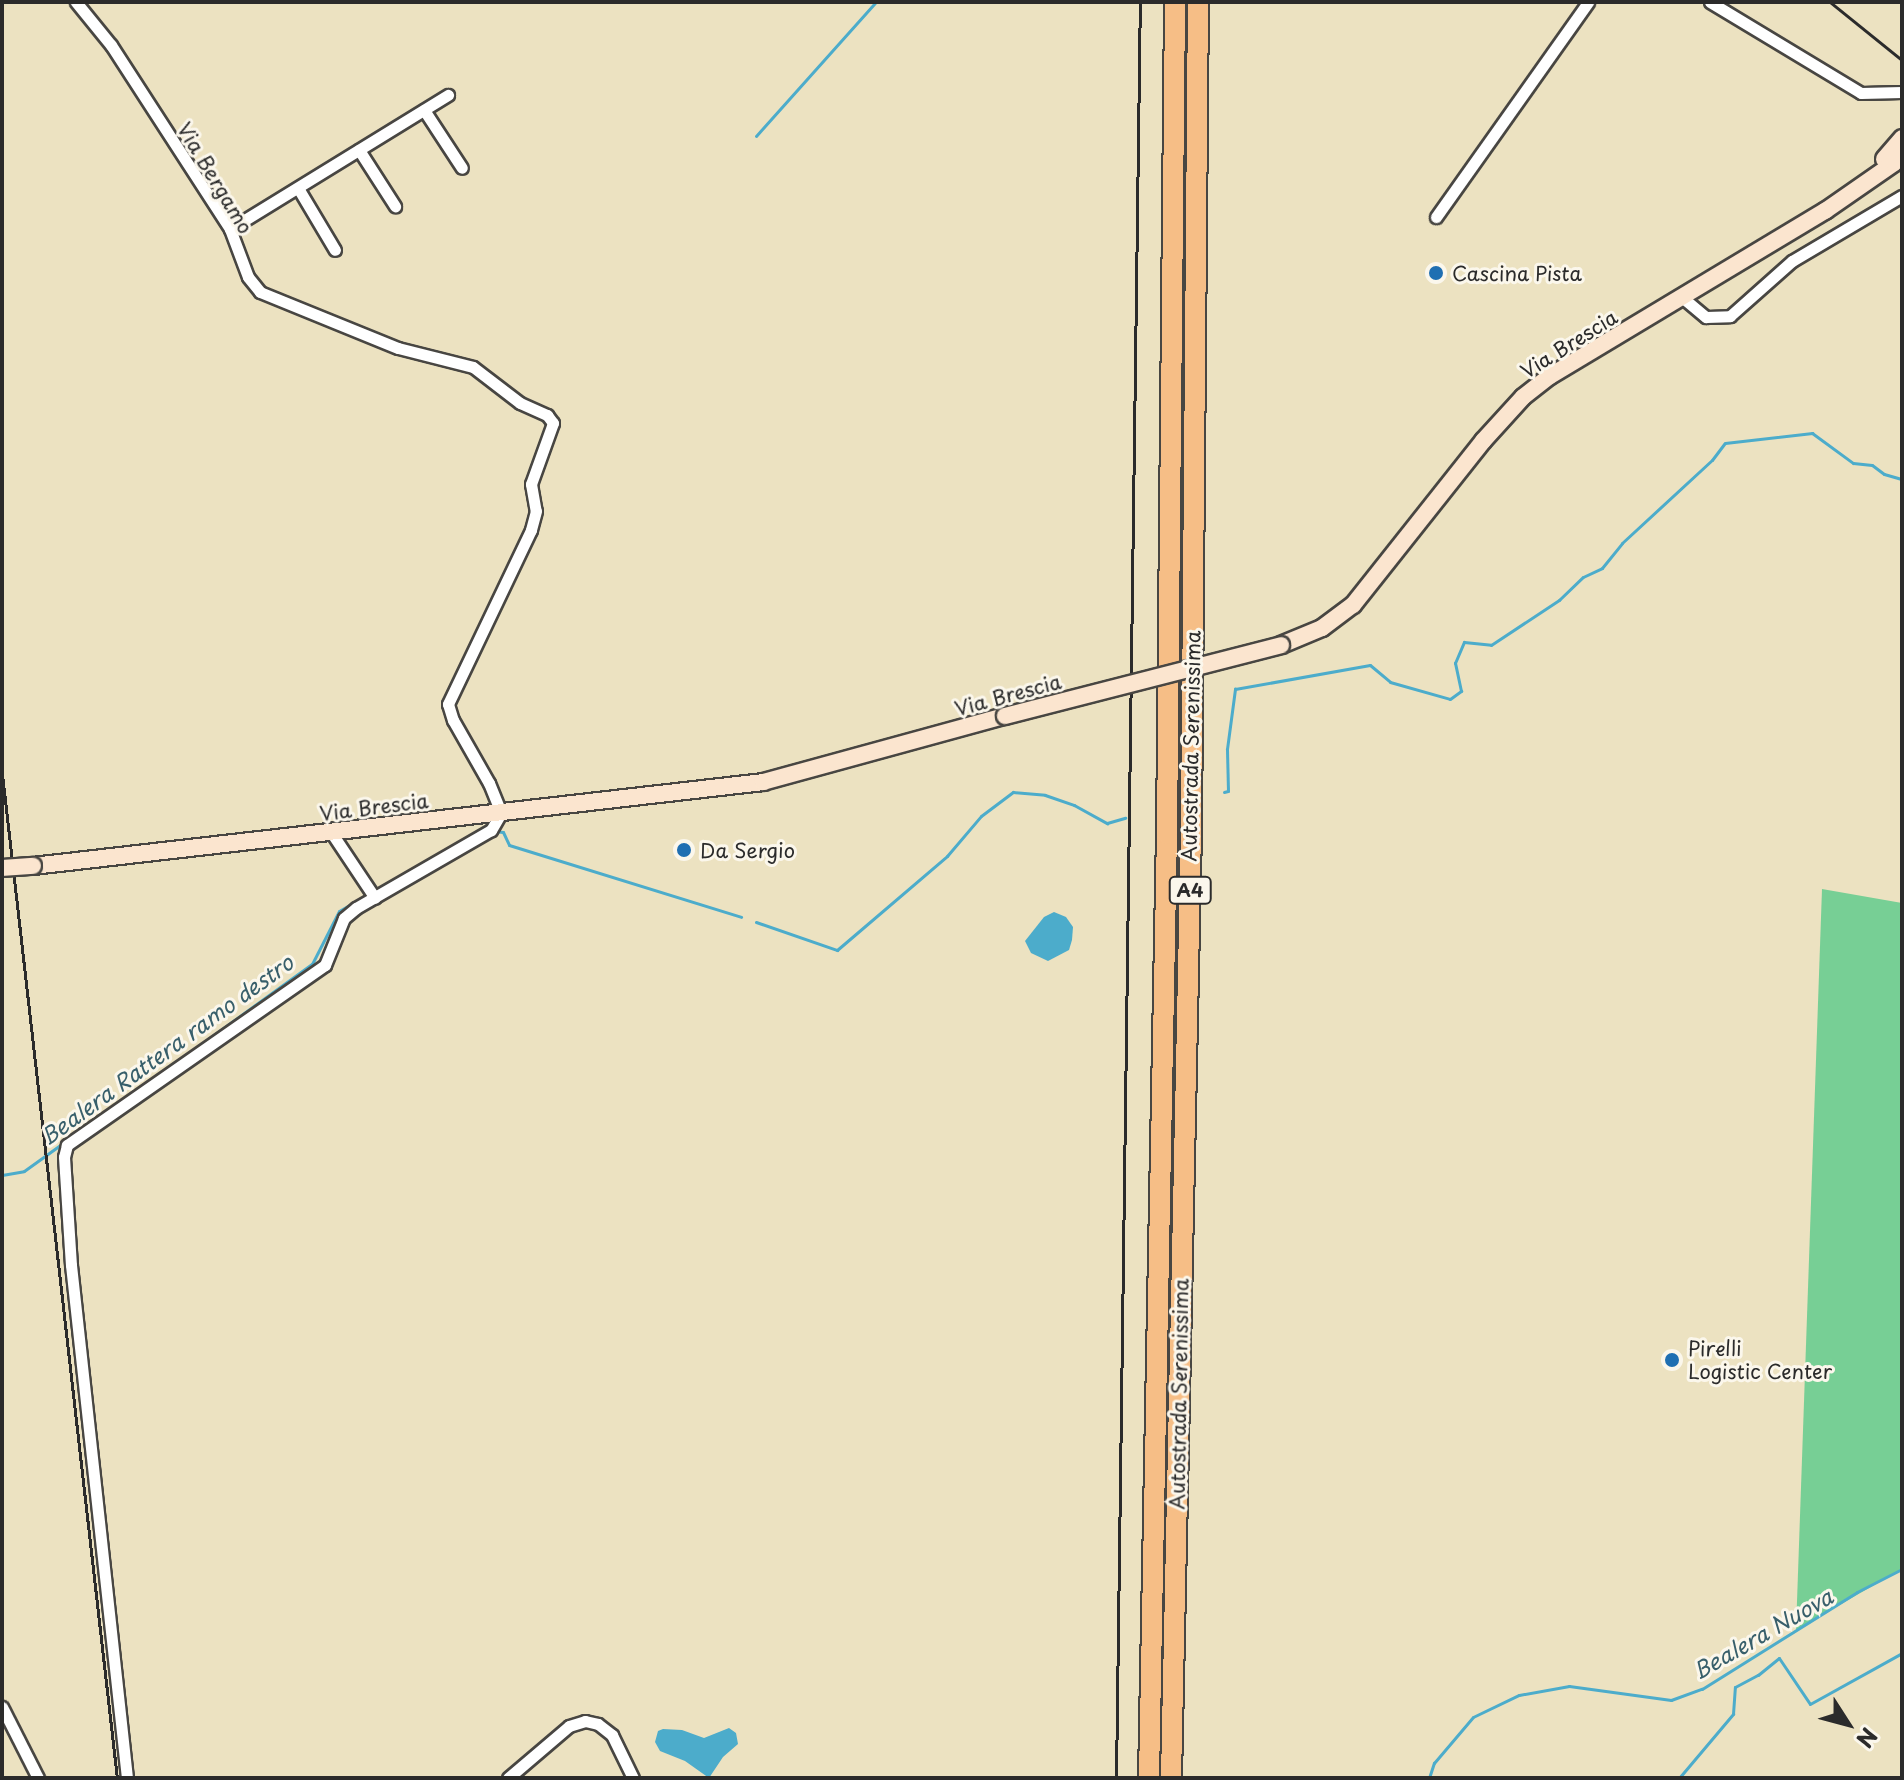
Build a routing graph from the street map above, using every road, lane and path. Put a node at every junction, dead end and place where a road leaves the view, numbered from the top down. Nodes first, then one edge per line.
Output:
1 (76, 2) edge
2 (1175, 2) edge
3 (1198, 2) edge
4 (1588, 2) edge
5 (1710, 2) edge
6 (1902, 92) edge
7 (448, 95) dead end
8 (424, 110) junction
9 (1902, 138) edge
10 (359, 150) junction
11 (1894, 157) edge
12 (462, 168) dead end
13 (298, 188) junction
14 (1902, 196) edge
15 (395, 206) dead end
16 (1436, 217) dead end
17 (230, 229) junction
18 (335, 250) dead end
19 (1683, 298) junction
20 (501, 813) junction
21 (331, 832) junction
22 (2, 868) edge
23 (375, 898) junction
24 (2, 1707) edge
25 (38, 1778) edge
26 (127, 1778) edge
27 (508, 1778) edge
28 (633, 1778) edge
29 (1149, 1778) edge
30 (1171, 1778) edge

1 - 17 street, Via Bergamo
2 - 29 highway, Autostrada Serenissima / A4
3 - 30 highway, Autostrada Serenissima / A4
4 - 16 street
5 - 6 street
7 - 8 street
8 - 10 street
8 - 12 street
9 - 11 main road, Via Brescia
10 - 13 street
10 - 15 street
11 - 19 main road, Via Brescia
13 - 17 street
13 - 18 street
14 - 19 street
17 - 20 street, Via Bergamo
19 - 20 main road, Via Brescia, bridge
20 - 21 main road, Via Brescia
20 - 23 street
21 - 22 main road, Via Brescia, bridge
21 - 23 street
23 - 26 street
24 - 25 street
27 - 28 street

